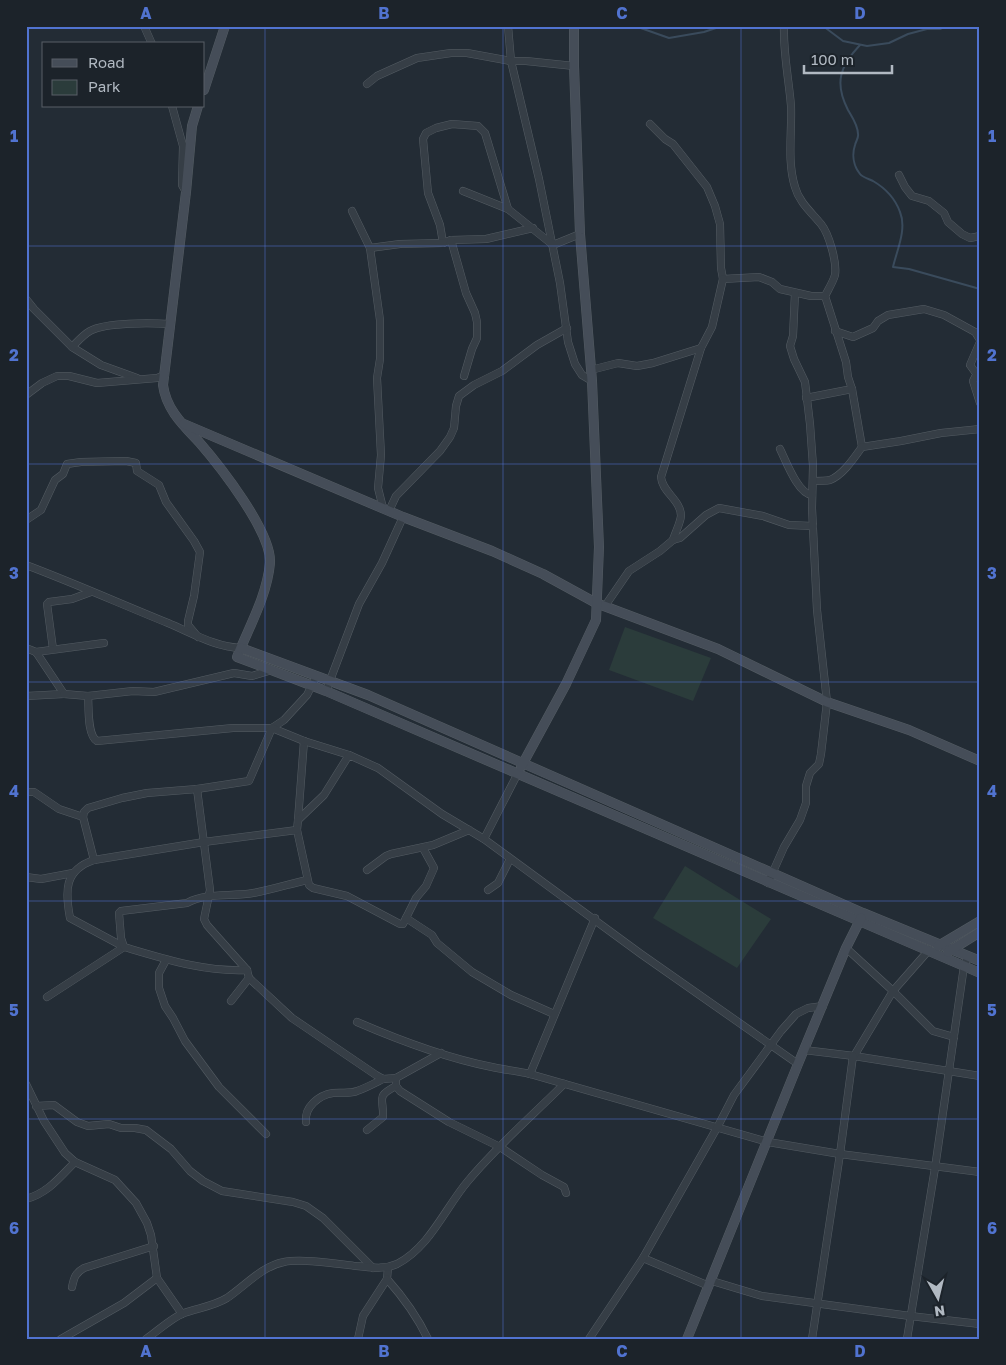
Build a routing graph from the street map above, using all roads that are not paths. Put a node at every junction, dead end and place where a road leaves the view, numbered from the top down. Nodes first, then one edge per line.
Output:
1 (144, 26) edge
2 (225, 26) edge
3 (508, 26) edge
4 (574, 26) edge
5 (784, 26) edge
6 (151, 42) edge
7 (511, 61) junction
8 (574, 66) junction
9 (367, 84) dead end
10 (205, 87) edge
11 (173, 108) edge
12 (197, 108) edge
13 (650, 124) dead end
14 (899, 175) dead end
15 (463, 191) dead end
16 (186, 192) junction
17 (508, 210) junction
18 (352, 212) dead end
19 (533, 228) junction
20 (580, 234) junction
21 (980, 236) edge
22 (451, 240) junction
23 (443, 243) junction
24 (553, 245) junction
25 (370, 248) junction
26 (722, 279) junction
27 (795, 293) junction
28 (825, 296) junction
29 (26, 299) edge
30 (170, 324) junction
31 (567, 328) junction
32 (835, 331) junction
33 (980, 341) edge
34 (72, 347) junction
35 (701, 348) junction
36 (591, 370) junction
37 (165, 375) junction
38 (464, 376) dead end
39 (980, 376) edge
40 (140, 379) junction
41 (592, 381) junction
42 (852, 389) junction
43 (26, 395) edge
44 (806, 398) junction
45 (980, 403) edge
46 (180, 422) junction
47 (980, 429) edge
48 (862, 447) junction
49 (780, 449) dead end
50 (813, 481) junction
51 (812, 495) junction
52 (386, 510) junction
53 (403, 517) junction
54 (26, 520) edge
55 (813, 526) junction
56 (673, 540) junction
57 (26, 565) edge
58 (91, 592) junction
59 (601, 604) junction
60 (198, 637) junction
61 (104, 643) dead end
62 (26, 648) edge
63 (53, 649) junction
64 (36, 652) junction
65 (239, 653) junction
66 (272, 670) junction
67 (316, 677) junction
68 (330, 681) junction
69 (312, 686) junction
70 (326, 691) junction
71 (64, 694) junction
72 (368, 695) junction
73 (26, 696) edge
74 (88, 696) junction
75 (827, 702) junction
76 (366, 709) junction
77 (272, 728) junction
78 (304, 741) junction
79 (349, 756) junction
80 (980, 761) edge
81 (524, 763) junction
82 (518, 773) junction
83 (197, 789) junction
84 (26, 792) edge
85 (83, 818) junction
86 (298, 820) junction
87 (668, 827) junction
88 (297, 830) junction
89 (470, 830) junction
90 (664, 837) junction
91 (484, 840) junction
92 (204, 842) junction
93 (423, 848) junction
94 (510, 859) junction
95 (94, 860) junction
96 (367, 870) dead end
97 (772, 872) junction
98 (73, 873) junction
99 (26, 877) edge
100 (307, 880) junction
101 (768, 883) junction
102 (488, 890) dead end
103 (209, 896) junction
104 (861, 917) junction
105 (406, 918) junction
106 (595, 918) junction
107 (980, 921) edge
108 (980, 932) edge
109 (941, 944) junction
110 (124, 947) junction
111 (846, 948) junction
112 (952, 949) junction
113 (929, 950) junction
114 (942, 956) junction
115 (968, 956) junction
116 (166, 960) junction
117 (980, 961) edge
118 (964, 966) junction
119 (247, 970) junction
120 (980, 972) edge
121 (249, 978) junction
122 (893, 991) junction
123 (47, 997) dead end
124 (231, 1001) dead end
125 (823, 1006) junction
126 (554, 1014) junction
127 (357, 1022) dead end
128 (954, 1037) junction
129 (770, 1045) junction
130 (804, 1050) junction
131 (441, 1053) junction
132 (854, 1056) junction
133 (798, 1064) junction
134 (949, 1071) junction
135 (530, 1074) junction
136 (980, 1076) edge
137 (383, 1078) junction
138 (396, 1082) junction
139 (26, 1084) edge
140 (564, 1084) junction
141 (36, 1106) junction
142 (306, 1122) dead end
143 (718, 1126) junction
144 (366, 1130) dead end
145 (266, 1134) dead end
146 (768, 1142) junction
147 (500, 1147) junction
148 (840, 1154) junction
149 (75, 1162) junction
150 (935, 1168) junction
151 (980, 1172) edge
152 (566, 1193) dead end
153 (26, 1199) edge
154 (154, 1246) junction
155 (643, 1258) junction
156 (373, 1268) junction
157 (388, 1268) junction
158 (157, 1278) junction
159 (387, 1279) junction
160 (710, 1283) junction
161 (72, 1287) dead end
162 (818, 1304) junction
163 (182, 1314) junction
164 (910, 1316) junction
165 (980, 1324) edge
166 (61, 1339) edge
167 (146, 1339) edge
168 (358, 1339) edge
169 (428, 1339) edge
170 (589, 1339) edge
171 (688, 1339) edge
172 (812, 1339) edge
173 (907, 1339) edge

1 - 6 street
2 - 10 street
3 - 7 street
4 - 8 street
5 - 28 street
7 - 8 street
7 - 9 street
7 - 24 street
8 - 20 street
11 - 16 street
12 - 16 street
13 - 26 street
14 - 21 street
15 - 17 street
16 - 30 street
17 - 19 street
17 - 23 street
18 - 25 street
19 - 22 street
19 - 24 street
20 - 24 street
20 - 36 street
22 - 23 street
22 - 38 street
23 - 25 street
24 - 31 street
25 - 52 street
26 - 27 street
26 - 35 street
27 - 28 street
27 - 44 street
28 - 32 street
29 - 34 street
30 - 34 street
30 - 37 street
31 - 41 street
31 - 52 street
32 - 33 street
32 - 42 street
33 - 39 street
34 - 40 street
35 - 36 street
35 - 56 street
36 - 41 street
37 - 40 street
37 - 46 street
39 - 45 street
40 - 43 street
41 - 59 street
42 - 44 street
42 - 48 street
44 - 50 street
46 - 52 street
46 - 65 street
47 - 48 street
48 - 50 street
49 - 51 street
50 - 51 street
51 - 55 street
52 - 53 street
53 - 59 street
53 - 68 street
54 - 60 street
55 - 56 street
55 - 75 street
56 - 59 street
57 - 58 street
58 - 60 street
58 - 63 street
59 - 75 street
59 - 81 street
60 - 65 street
61 - 63 street
62 - 64 street
63 - 64 street
64 - 71 street
65 - 66 street
65 - 67 street
66 - 69 street
66 - 74 street
67 - 68 street
67 - 69 street
68 - 70 street
68 - 72 street
69 - 70 street
69 - 77 street
70 - 76 street
71 - 73 street
71 - 74 street
72 - 76 street
72 - 81 street
74 - 77 street
75 - 80 street
75 - 97 street
76 - 82 street
77 - 78 street
77 - 83 street
78 - 79 street
78 - 86 street
79 - 86 street
79 - 89 street
81 - 82 street
81 - 87 street
82 - 90 street
82 - 91 street
83 - 85 street
83 - 92 street
84 - 85 street
85 - 95 street
86 - 88 street
87 - 90 street
87 - 97 street
88 - 92 street
88 - 100 street
89 - 91 street
89 - 93 street
90 - 101 street
91 - 94 street
92 - 95 street
92 - 103 street
93 - 96 street
93 - 105 street
94 - 102 street
94 - 106 street
95 - 98 street
97 - 101 street
97 - 104 street
98 - 99 street
98 - 110 street
100 - 103 street
100 - 105 street
101 - 104 street
103 - 110 street
103 - 119 street
104 - 109 street
104 - 111 street
104 - 113 street
105 - 126 street
106 - 126 street
106 - 129 street
107 - 109 street
108 - 112 street
109 - 112 street
109 - 113 street
110 - 116 street
110 - 123 street
111 - 122 street
111 - 125 street
112 - 114 street
112 - 115 street
113 - 114 street
113 - 122 street
114 - 118 street
115 - 117 street
115 - 118 street
116 - 119 street
116 - 145 street
118 - 120 street
118 - 128 street
119 - 121 street
121 - 124 street
121 - 137 street
122 - 128 street
122 - 132 street
125 - 129 street
125 - 130 street
126 - 135 street
127 - 131 street
128 - 134 street
129 - 133 street
129 - 143 street
130 - 132 street
130 - 133 street
131 - 135 street
131 - 138 street
132 - 134 street
132 - 148 street
133 - 146 street
134 - 136 street
134 - 150 street
135 - 140 street
137 - 138 street
137 - 142 street
138 - 144 street
138 - 147 street
139 - 141 street
140 - 143 street
140 - 147 street
141 - 149 street
141 - 156 street
143 - 146 street
143 - 155 street
146 - 148 street
146 - 160 street
147 - 152 street
147 - 157 street
148 - 150 street
148 - 162 street
149 - 153 street
149 - 154 street
150 - 151 street
150 - 164 street
154 - 158 street
154 - 161 street
155 - 160 street
155 - 170 street
156 - 157 street
156 - 163 street
157 - 159 street
158 - 163 street
158 - 166 street
159 - 168 street
159 - 169 street
160 - 162 street
160 - 171 street
162 - 164 street
162 - 172 street
163 - 167 street
164 - 165 street
164 - 173 street

